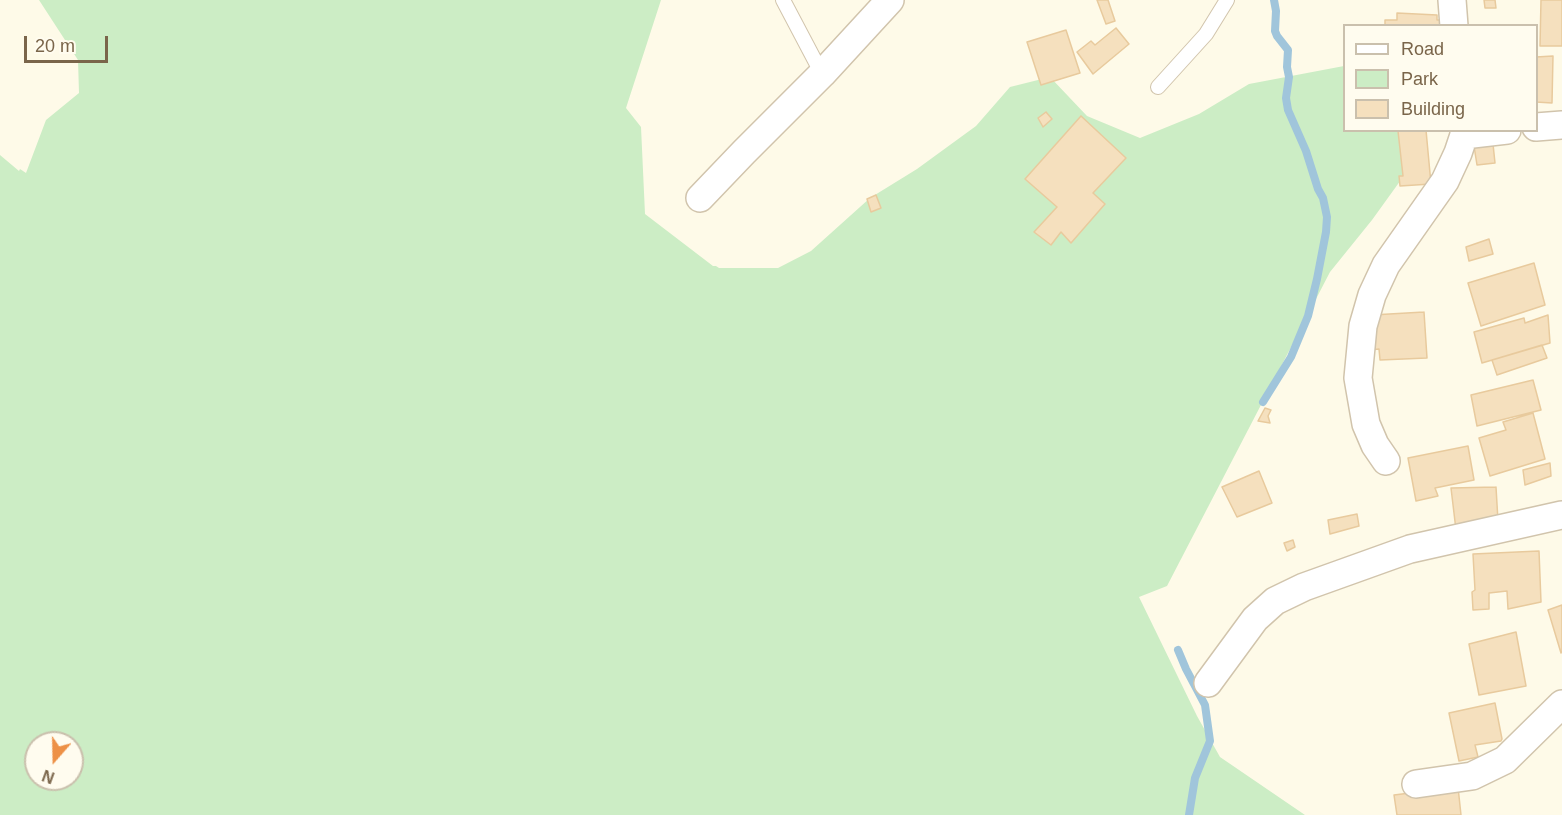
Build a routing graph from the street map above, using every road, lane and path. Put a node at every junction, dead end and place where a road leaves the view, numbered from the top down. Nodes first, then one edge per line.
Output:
1 (783, 0) edge
2 (890, 0) edge
3 (1227, 0) edge
4 (1452, 0) edge
5 (1454, 24) edge
6 (822, 74) junction
7 (1158, 87) dead end
8 (1562, 125) edge
9 (1538, 128) edge
10 (1464, 133) edge
11 (700, 198) dead end
12 (1386, 461) dead end
13 (1562, 515) edge
14 (1208, 683) dead end
15 (1562, 704) edge
16 (1416, 784) dead end

1 - 6 lane
2 - 6 street
3 - 7 lane
4 - 5 street
6 - 11 street
8 - 9 street
10 - 12 street
13 - 14 street
15 - 16 street

